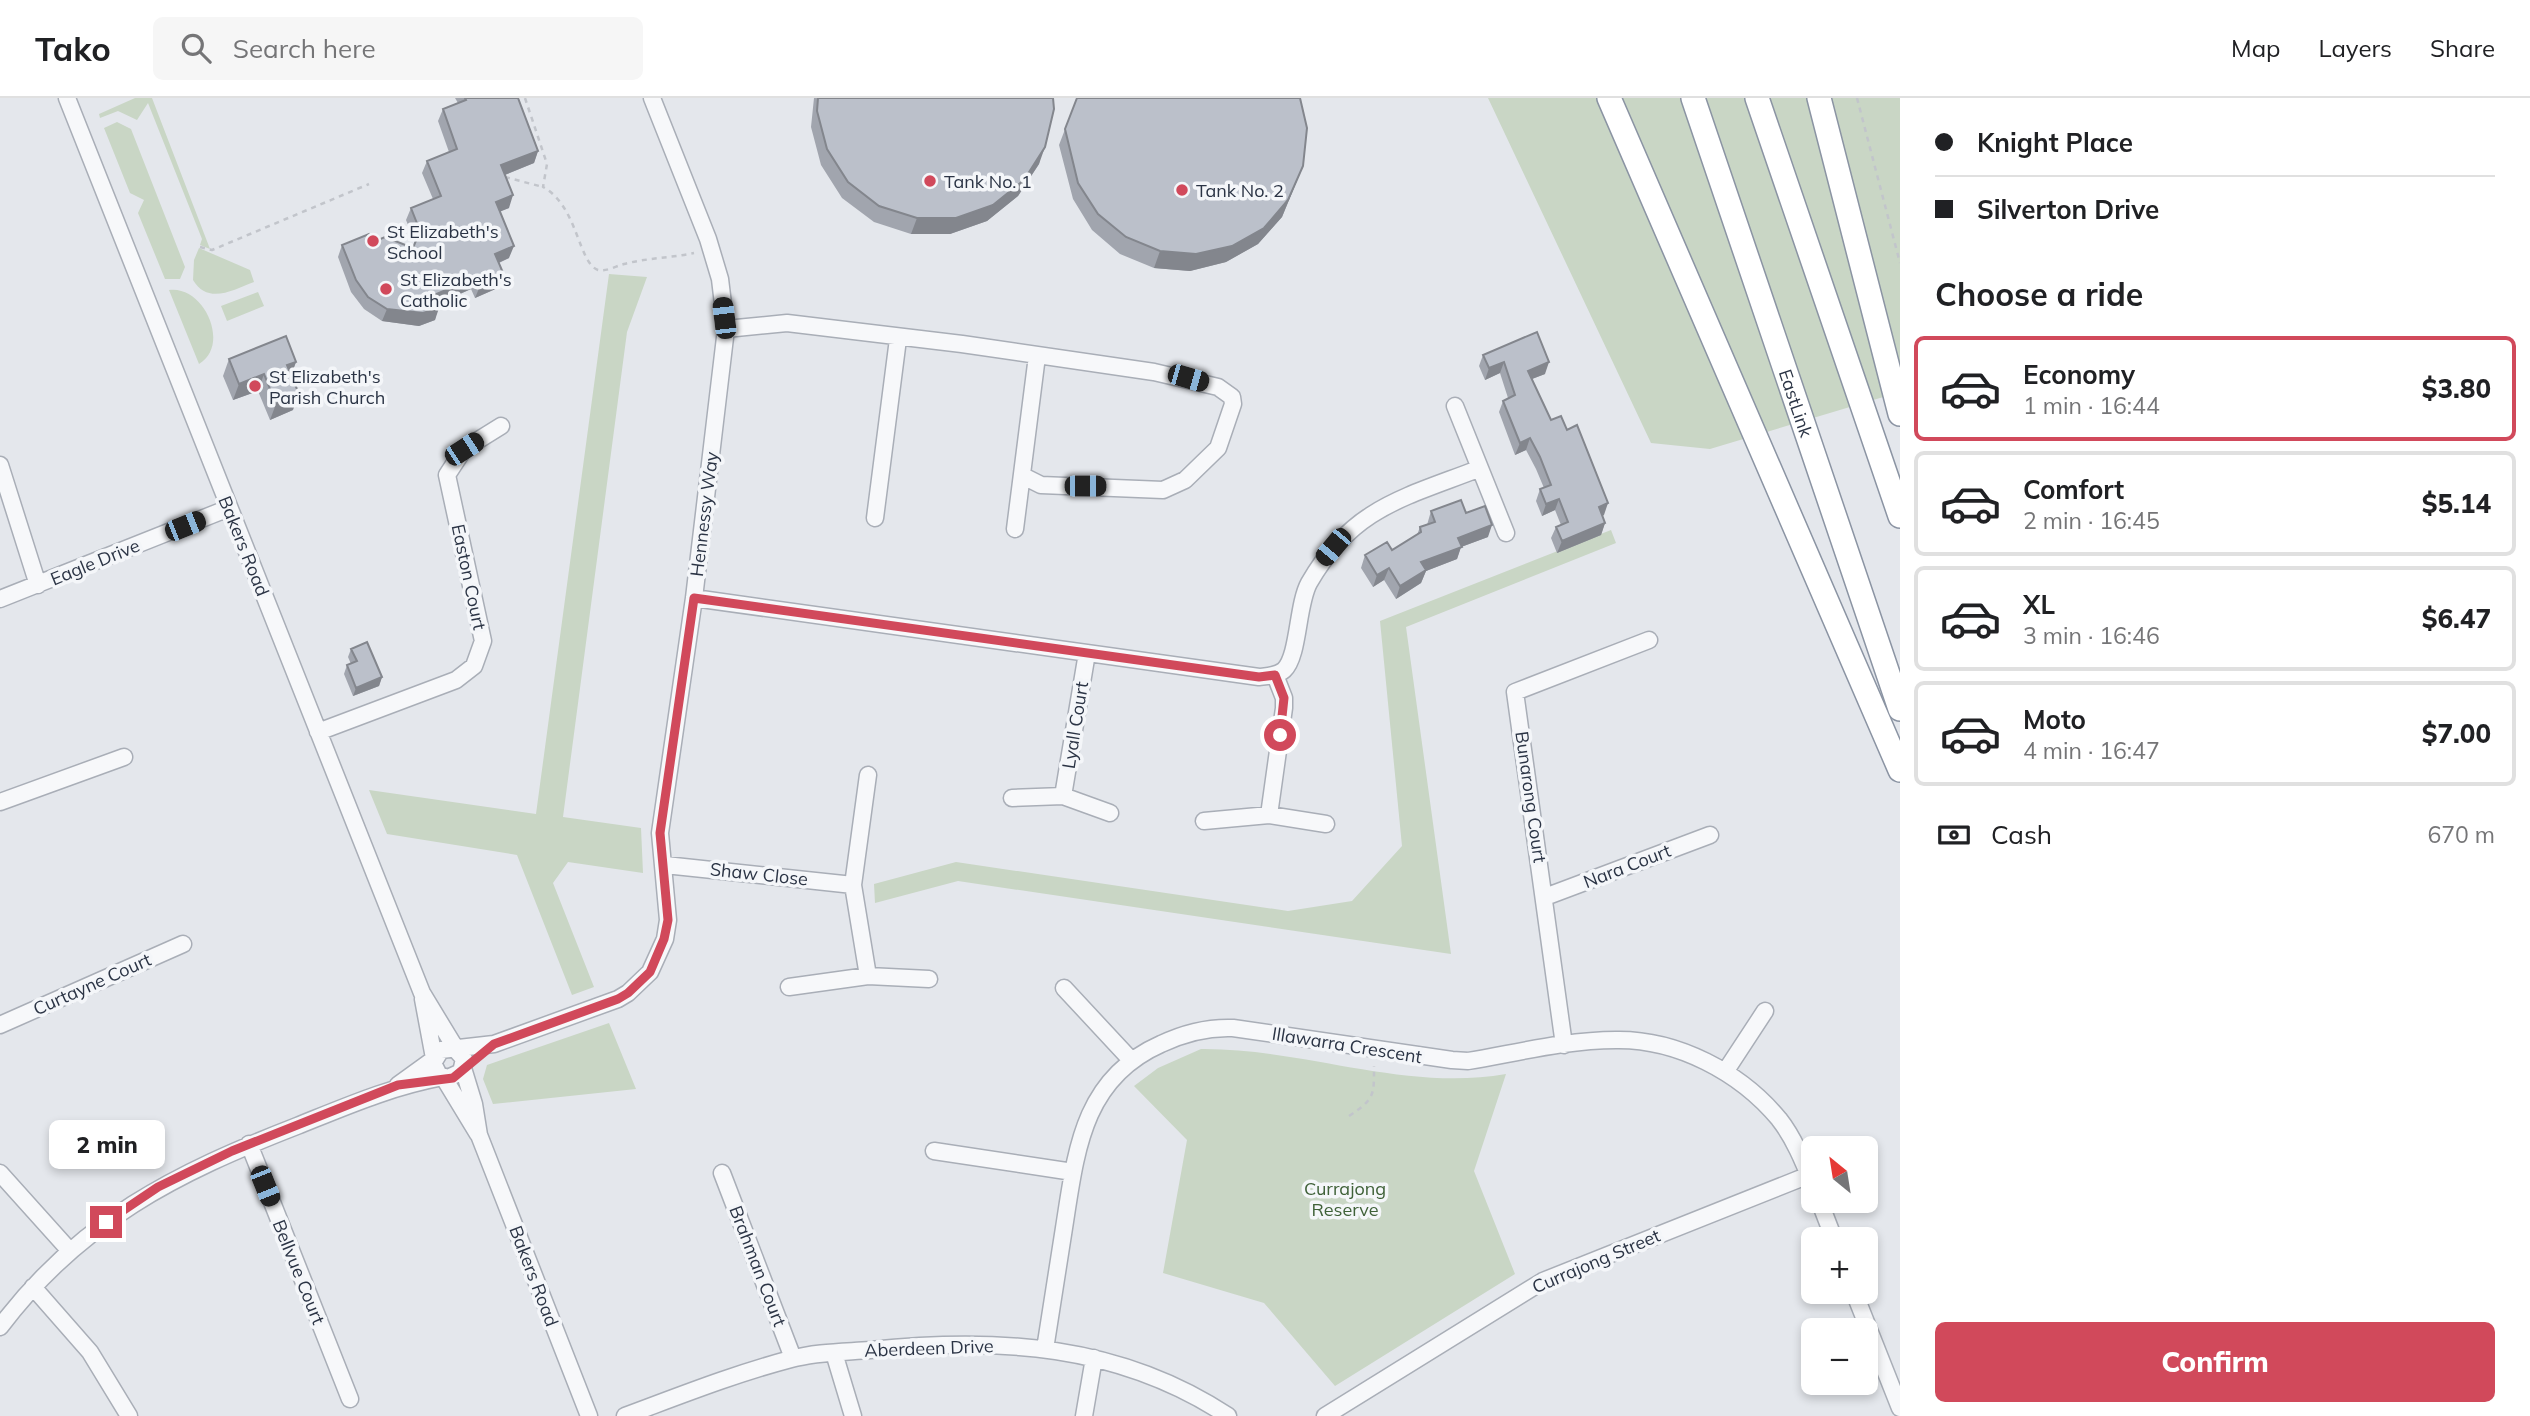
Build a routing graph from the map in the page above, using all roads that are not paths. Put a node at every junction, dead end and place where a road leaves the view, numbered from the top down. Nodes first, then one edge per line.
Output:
1 (67, 98) edge
2 (652, 98) edge
3 (1609, 98) edge
4 (1693, 98) edge
5 (1757, 98) edge
6 (1819, 98) edge
7 (725, 324) junction
8 (898, 339) junction
9 (1037, 356) junction
10 (1455, 406) dead end
11 (1900, 414) edge
12 (501, 426) dead end
13 (0, 465) edge
14 (1478, 468) junction
15 (1023, 476) junction
16 (229, 508) junction
17 (1900, 516) edge
18 (875, 518) dead end
19 (1015, 529) dead end
20 (1506, 533) dead end
21 (38, 585) junction
22 (694, 598) junction
23 (0, 600) edge
24 (1649, 640) dead end
25 (1087, 653) junction
26 (1275, 675) junction
27 (1900, 709) edge
28 (318, 732) junction
29 (124, 757) dead end
30 (1900, 770) edge
31 (868, 775) dead end
32 (1063, 796) junction
33 (1012, 799) dead end
34 (0, 802) edge
35 (1110, 813) dead end
36 (1269, 815) junction
37 (1204, 821) dead end
38 (1326, 824) dead end
39 (1710, 835) dead end
40 (665, 865) junction
41 (853, 885) junction
42 (1545, 897) junction
43 (183, 944) dead end
44 (868, 976) junction
45 (929, 979) dead end
46 (789, 987) dead end
47 (1064, 988) dead end
48 (422, 993) junction
49 (1765, 1011) dead end
50 (0, 1025) edge
51 (494, 1044) junction
52 (1564, 1045) junction
53 (456, 1050) junction
54 (434, 1058) junction
55 (1131, 1060) junction
56 (463, 1068) junction
57 (1725, 1072) junction
58 (443, 1077) junction
59 (398, 1085) junction
60 (479, 1135) junction
61 (249, 1144) junction
62 (934, 1151) dead end
63 (1801, 1161) edge
64 (1073, 1172) junction
65 (0, 1173) edge
66 (722, 1173) dead end
67 (1801, 1184) edge
68 (70, 1251) junction
69 (33, 1287) junction
70 (1859, 1304) edge
71 (0, 1326) edge
72 (1045, 1349) junction
73 (834, 1353) junction
74 (793, 1358) junction
75 (1094, 1358) junction
76 (350, 1399) dead end
77 (1900, 1408) edge
78 (129, 1416) edge
79 (589, 1416) edge
80 (625, 1416) edge
81 (853, 1416) edge
82 (1084, 1416) edge
83 (1228, 1416) edge
84 (1325, 1416) edge

1 - 16 street, Bakers Road
2 - 7 street, Hennessy Way
3 - 30 highway
4 - 27 highway, EastLink
5 - 17 highway
6 - 11 highway
7 - 8 street
7 - 22 street, Hennessy Way
8 - 9 street
8 - 18 street
9 - 15 street
9 - 15 street
10 - 14 street
12 - 28 street, Easton Court
13 - 21 street
14 - 20 street
14 - 26 street
15 - 19 street
16 - 21 street, Eagle Drive
16 - 28 street, Bakers Road
21 - 23 street, Eagle Drive
22 - 25 street
22 - 40 street, Hennessy Way
24 - 42 street, Bunarong Court
25 - 26 street
25 - 32 street, Lyall Court
26 - 36 street
28 - 48 street, Bakers Road
29 - 34 street
31 - 41 street
32 - 33 street
32 - 35 street
36 - 37 street
36 - 38 street
39 - 42 street, Nara Court
40 - 41 street, Shaw Close
40 - 51 street, Hennessy Way
41 - 44 street
42 - 52 street, Bunarong Court
43 - 50 street, Curtayne Court
44 - 45 street
44 - 46 street
47 - 55 street
48 - 53 street, Bakers Road
48 - 54 street, Bakers Road
49 - 57 street
51 - 53 street, Hennessy Way
51 - 56 street, Hennessy Way
52 - 55 street, Illawarra Crescent
52 - 57 street, Illawarra Crescent
53 - 54 street
53 - 56 street
54 - 58 street
54 - 59 street
55 - 64 street, Illawarra Crescent
56 - 58 street
56 - 60 street, Bakers Road
57 - 63 street, Illawarra Crescent
58 - 59 street
58 - 60 street, Bakers Road
59 - 61 street
60 - 79 street, Bakers Road
61 - 68 street
61 - 76 street, Bellvue Court
62 - 64 street
64 - 72 street, Illawarra Crescent
65 - 68 street
66 - 74 street, Brahman Court
67 - 84 street, Currajong Street
68 - 69 street
69 - 71 street
69 - 78 street
70 - 77 street
72 - 73 street, Aberdeen Drive
72 - 75 street, Aberdeen Drive
73 - 74 street, Aberdeen Drive
73 - 81 street
74 - 80 street, Aberdeen Drive
75 - 82 street
75 - 83 street, Aberdeen Drive

